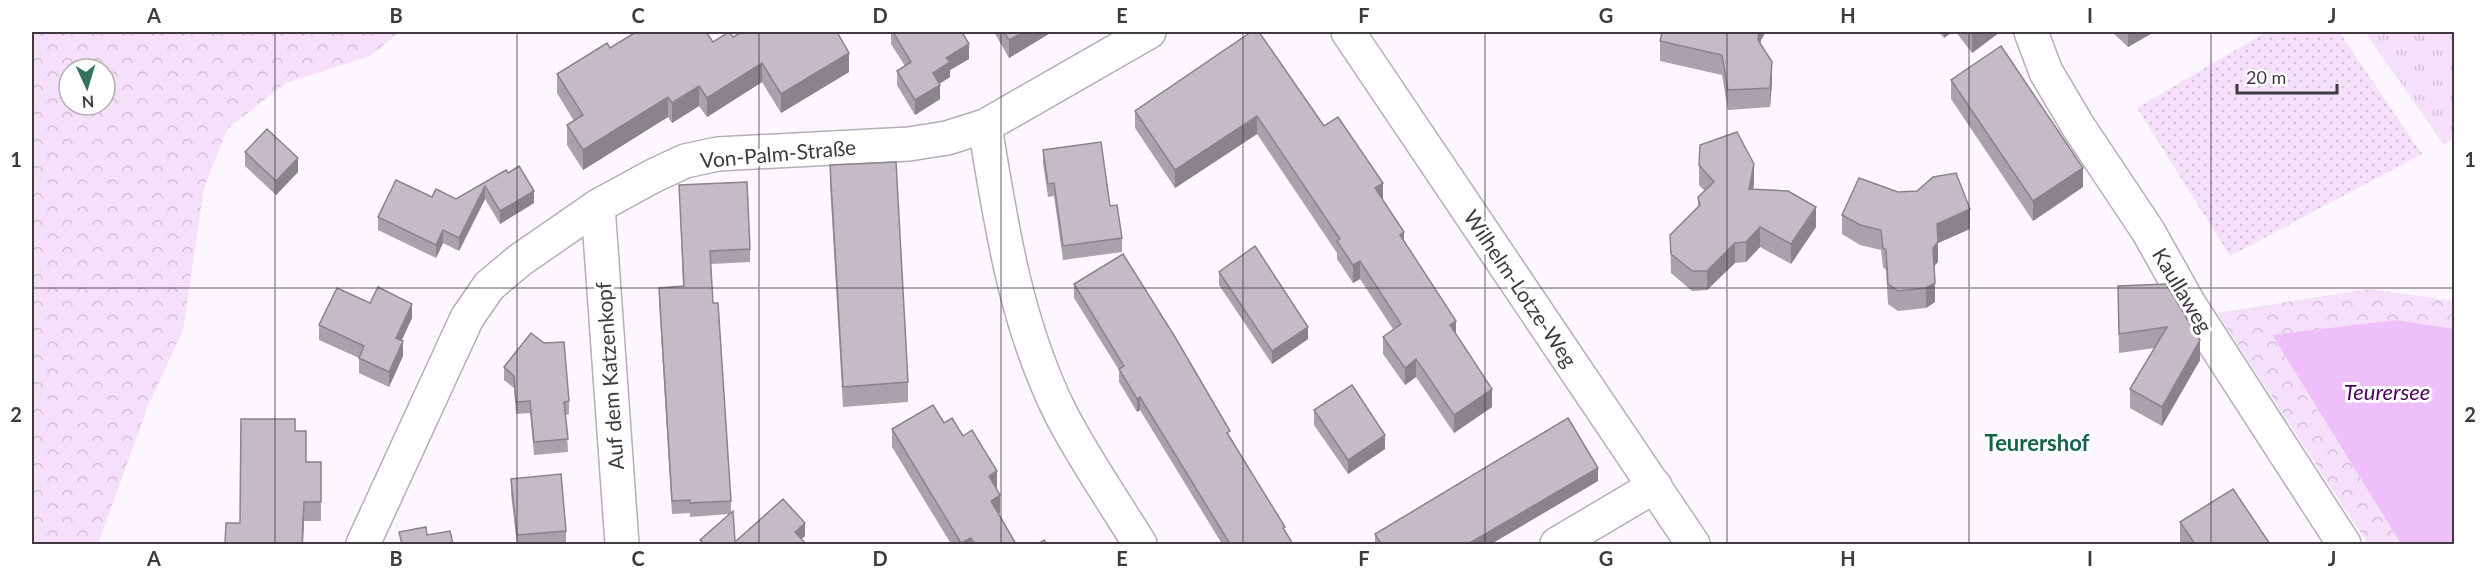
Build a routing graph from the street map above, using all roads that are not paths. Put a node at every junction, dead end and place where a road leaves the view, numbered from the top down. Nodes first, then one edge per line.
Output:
1 (1149, 32) edge
2 (1348, 32) edge
3 (2031, 32) edge
4 (985, 126) junction
5 (598, 206) junction
6 (1655, 486) junction
7 (363, 544) edge
8 (622, 544) edge
9 (1140, 544) edge
10 (1557, 544) edge
11 (1693, 544) edge
12 (2344, 544) edge

1 - 4 street, Von-Palm-Straße
2 - 6 street, Wilhelm-Lotze-Weg
3 - 12 street, Kaullaweg
4 - 5 street, Von-Palm-Straße
4 - 9 street
5 - 7 street, Von-Palm-Straße
5 - 8 street, Auf dem Katzenkopf
6 - 10 street
6 - 11 street, Wilhelm-Lotze-Weg

